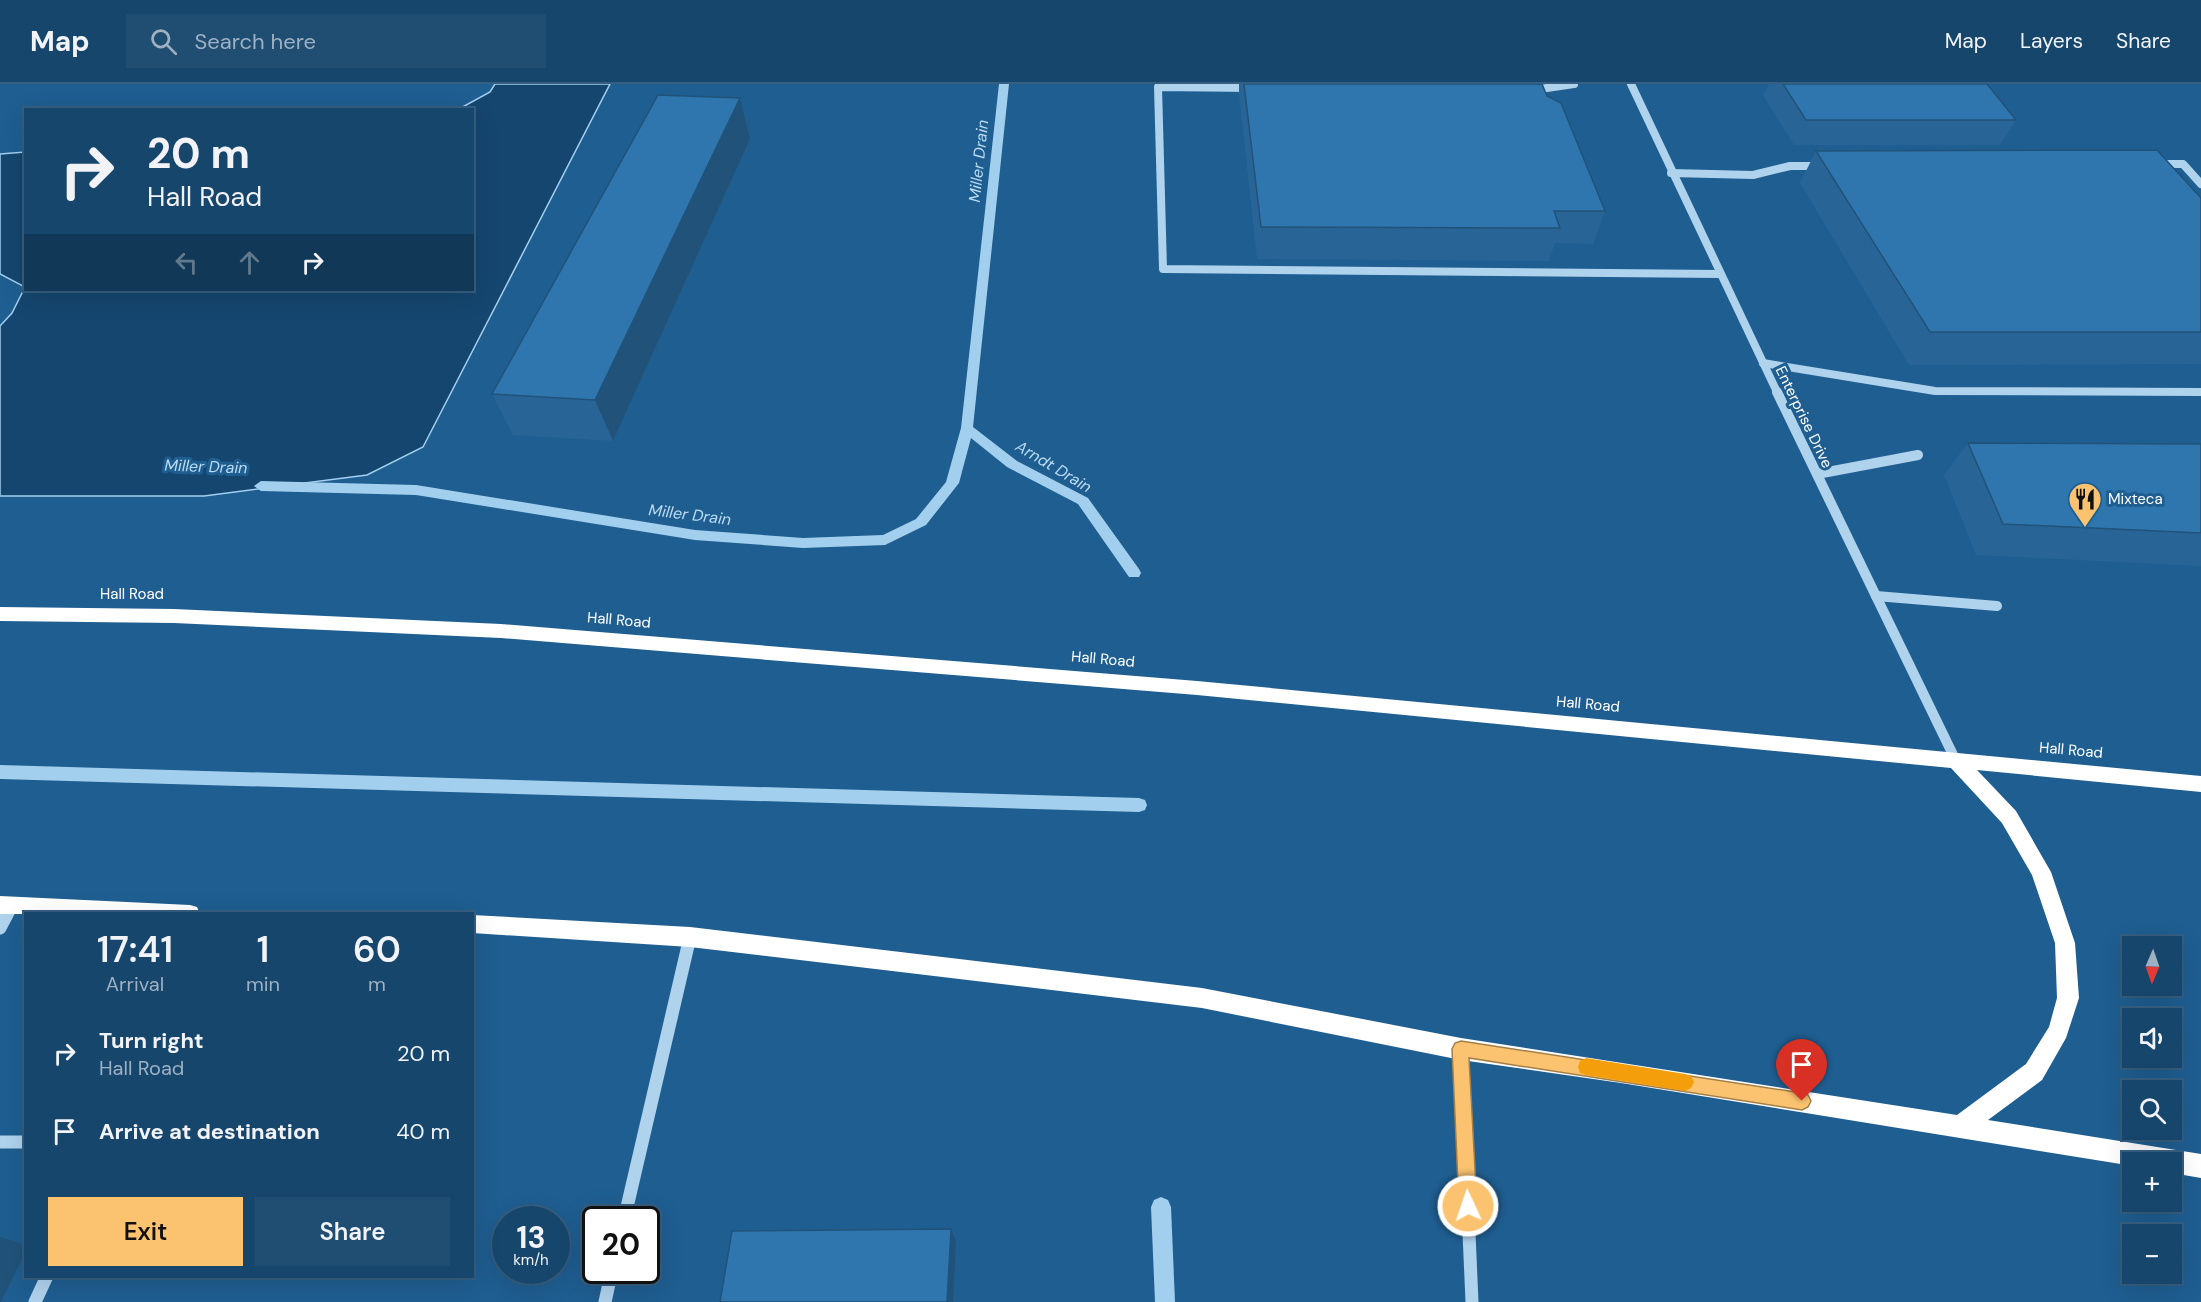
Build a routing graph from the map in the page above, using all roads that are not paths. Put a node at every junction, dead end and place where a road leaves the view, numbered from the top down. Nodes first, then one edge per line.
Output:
1 (1574, 84) edge
2 (1631, 84) edge
3 (1263, 88) edge
4 (1522, 90) edge
5 (2147, 165) edge
6 (1826, 166) edge
7 (1671, 173) junction
8 (2201, 184) edge
9 (1720, 274) junction
10 (1763, 363) junction
11 (2201, 392) edge
12 (1917, 455) dead end
13 (1817, 474) junction
14 (1875, 596) junction
15 (1996, 606) dead end
16 (0, 614) edge
17 (1956, 760) junction
18 (2201, 784) edge
19 (6, 905) edge
20 (149, 912) edge
21 (474, 924) edge
22 (0, 928) edge
23 (690, 937) junction
24 (1461, 1049) junction
25 (1960, 1127) junction
26 (0, 1142) edge
27 (24, 1142) edge
28 (2201, 1166) edge
29 (627, 1206) edge
30 (46, 1278) edge
31 (608, 1284) edge
32 (35, 1302) edge
33 (604, 1302) edge
34 (1472, 1302) edge

1 - 4 street
2 - 7 street, Enterprise Drive
3 - 9 street
5 - 8 street
6 - 7 street
7 - 9 street, Enterprise Drive
9 - 10 street, Enterprise Drive
10 - 11 street
10 - 13 street, Enterprise Drive
12 - 13 street
13 - 14 street, Enterprise Drive
14 - 15 street
14 - 17 street, Enterprise Drive
16 - 17 highway, Hall Road
17 - 18 highway, Hall Road
17 - 25 highway
19 - 20 highway
19 - 22 street
21 - 23 highway
23 - 24 highway
23 - 29 street
24 - 25 highway
24 - 34 street
25 - 28 highway
26 - 27 street
30 - 32 street
31 - 33 street

